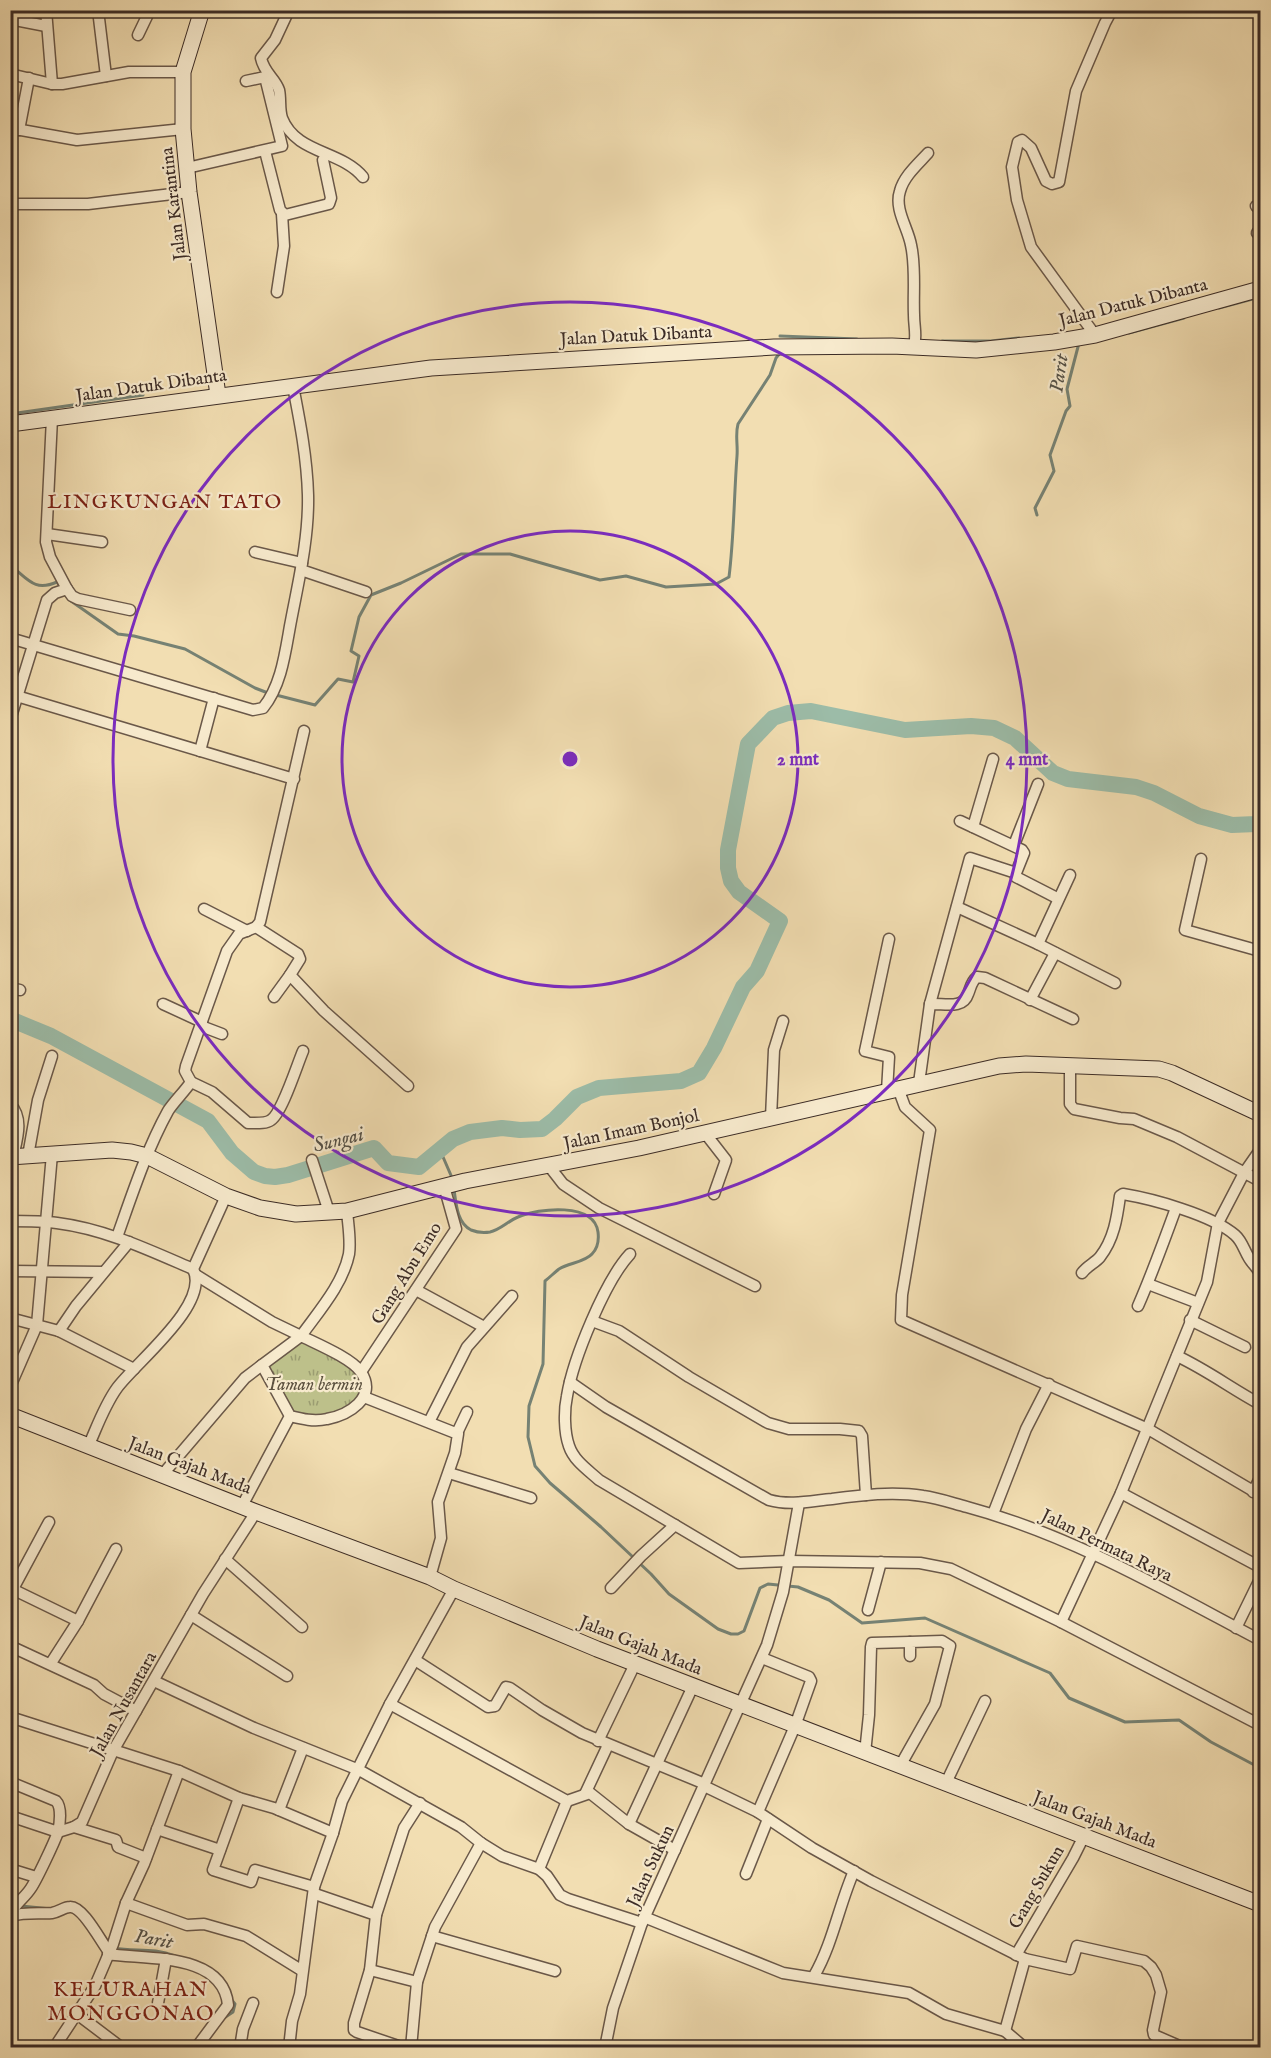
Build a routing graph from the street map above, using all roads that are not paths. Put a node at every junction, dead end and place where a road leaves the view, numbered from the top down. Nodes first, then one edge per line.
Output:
1 (46, 10) edge
2 (98, 10) edge
3 (150, 10) edge
4 (202, 10) edge
5 (289, 10) edge
6 (1112, 10) edge
7 (10, 19) edge
8 (46, 26) junction
9 (138, 35) dead end
10 (183, 72) junction
11 (10, 74) edge
12 (106, 76) junction
13 (29, 78) junction
14 (246, 81) dead end
15 (52, 84) junction
16 (15, 129) edge
17 (183, 129) junction
18 (266, 151) junction
19 (928, 153) dead end
20 (322, 160) dead end
21 (187, 168) junction
22 (363, 177) dead end
23 (189, 192) junction
24 (10, 204) edge
25 (282, 214) junction
26 (1260, 289) edge
27 (277, 292) dead end
28 (1095, 335) junction
29 (914, 347) junction
30 (294, 386) junction
31 (218, 395) junction
32 (52, 418) junction
33 (10, 424) edge
34 (47, 534) junction
35 (102, 542) dead end
36 (255, 552) dead end
37 (302, 566) junction
38 (68, 589) junction
39 (366, 592) dead end
40 (130, 610) dead end
41 (10, 638) edge
42 (35, 645) junction
43 (14, 695) edge
44 (214, 698) junction
45 (10, 720) edge
46 (304, 731) dead end
47 (200, 751) junction
48 (993, 759) dead end
49 (294, 779) junction
50 (1038, 784) dead end
51 (960, 821) dead end
52 (973, 827) junction
53 (1014, 845) junction
54 (1201, 859) dead end
55 (1016, 873) junction
56 (1070, 875) dead end
57 (1058, 898) junction
58 (957, 907) junction
59 (204, 909) dead end
60 (252, 929) junction
61 (889, 939) dead end
62 (1038, 944) junction
63 (1260, 951) edge
64 (1055, 953) junction
65 (291, 975) junction
66 (1115, 983) dead end
67 (274, 997) dead end
68 (1030, 1000) junction
69 (163, 1004) dead end
70 (930, 1004) junction
71 (1073, 1019) dead end
72 (783, 1021) dead end
73 (201, 1024) junction
74 (222, 1034) dead end
75 (303, 1051) dead end
76 (52, 1056) dead end
77 (1070, 1065) junction
78 (191, 1082) junction
79 (919, 1083) junction
80 (408, 1086) dead end
81 (892, 1090) junction
82 (10, 1104) edge
83 (1260, 1114) edge
84 (771, 1118) junction
85 (705, 1133) junction
86 (1260, 1150) edge
87 (52, 1154) junction
88 (147, 1156) junction
89 (17, 1157) edge
90 (312, 1160) dead end
91 (549, 1166) junction
92 (1245, 1173) junction
93 (1260, 1181) edge
94 (452, 1184) junction
95 (714, 1194) dead end
96 (226, 1196) junction
97 (1176, 1208) junction
98 (347, 1211) junction
99 (329, 1212) junction
100 (10, 1221) edge
101 (45, 1222) junction
102 (1218, 1223) junction
103 (117, 1237) junction
104 (129, 1242) junction
105 (630, 1254) dead end
106 (10, 1271) edge
107 (41, 1272) junction
108 (104, 1272) junction
109 (194, 1272) junction
110 (1082, 1273) dead end
111 (1260, 1273) edge
112 (1148, 1284) junction
113 (755, 1286) dead end
114 (416, 1290) junction
115 (512, 1296) dead end
116 (1198, 1304) junction
117 (1138, 1306) dead end
118 (10, 1318) edge
119 (1190, 1320) junction
120 (592, 1321) junction
121 (37, 1325) junction
122 (484, 1328) junction
123 (59, 1331) junction
124 (301, 1336) junction
125 (1245, 1347) dead end
126 (1177, 1356) junction
127 (262, 1365) junction
128 (134, 1369) junction
129 (361, 1372) junction
130 (570, 1382) junction
131 (1049, 1384) junction
132 (10, 1387) edge
133 (364, 1397) junction
134 (1260, 1404) edge
135 (467, 1412) dead end
136 (10, 1415) edge
137 (290, 1416) junction
138 (429, 1422) junction
139 (1148, 1430) junction
140 (457, 1433) junction
141 (88, 1447) junction
142 (449, 1473) junction
143 (164, 1474) junction
144 (1260, 1478) edge
145 (1121, 1493) junction
146 (1257, 1493) edge
147 (866, 1495) junction
148 (531, 1498) dead end
149 (799, 1503) junction
150 (249, 1509) junction
151 (993, 1514) junction
152 (49, 1522) dead end
153 (675, 1525) junction
154 (116, 1549) dead end
155 (1094, 1553) junction
156 (225, 1559) junction
157 (789, 1561) junction
158 (881, 1562) junction
159 (1260, 1567) edge
160 (430, 1577) junction
161 (1260, 1579) edge
162 (12, 1588) edge
163 (611, 1588) dead end
164 (454, 1589) junction
165 (868, 1610) dead end
166 (191, 1615) junction
167 (78, 1621) junction
168 (1061, 1622) junction
169 (302, 1627) dead end
170 (1236, 1628) junction
171 (1260, 1640) edge
172 (910, 1642) junction
173 (10, 1646) edge
174 (910, 1656) dead end
175 (762, 1658) junction
176 (415, 1660) junction
177 (51, 1663) junction
178 (635, 1664) junction
179 (287, 1676) dead end
180 (154, 1681) junction
181 (693, 1686) junction
182 (985, 1701) dead end
183 (390, 1704) junction
184 (741, 1705) junction
185 (136, 1711) junction
186 (10, 1717) edge
187 (1260, 1725) edge
188 (795, 1726) junction
189 (603, 1743) junction
190 (303, 1748) junction
191 (113, 1751) junction
192 (865, 1753) junction
193 (656, 1765) junction
194 (900, 1766) junction
195 (358, 1770) junction
196 (179, 1771) junction
197 (10, 1782) edge
198 (946, 1783) junction
199 (705, 1785) junction
200 (585, 1794) junction
201 (239, 1798) junction
202 (567, 1801) junction
203 (420, 1803) junction
204 (279, 1810) junction
205 (758, 1812) junction
206 (10, 1816) edge
207 (768, 1819) junction
208 (629, 1824) junction
209 (74, 1827) junction
210 (157, 1829) junction
211 (58, 1832) junction
212 (333, 1833) junction
213 (1084, 1836) junction
214 (481, 1843) junction
215 (220, 1850) junction
216 (675, 1850) junction
217 (146, 1858) junction
218 (10, 1869) edge
219 (540, 1869) junction
220 (855, 1871) junction
221 (746, 1874) dead end
222 (36, 1878) junction
223 (314, 1890) junction
224 (126, 1903) junction
225 (1260, 1904) edge
226 (11, 1915) edge
227 (376, 1915) junction
228 (643, 1920) junction
229 (10, 1923) edge
230 (432, 1936) junction
231 (110, 1950) junction
232 (1021, 1957) junction
233 (166, 1959) junction
234 (302, 1970) junction
235 (370, 1970) junction
236 (555, 1971) dead end
237 (814, 1977) junction
238 (417, 1982) junction
239 (158, 2003) dead end
240 (253, 2003) dead end
241 (77, 2014) junction
242 (1005, 2031) junction
243 (54, 2048) edge
244 (122, 2048) edge
245 (196, 2048) edge
246 (240, 2048) edge
247 (289, 2048) edge
248 (404, 2048) edge
249 (411, 2048) edge
250 (605, 2048) edge
251 (1025, 2048) edge
252 (1184, 2048) edge

1 - 8 street
2 - 12 street
3 - 9 street
4 - 10 main road, Jalan Karantina
5 - 22 street
6 - 28 street
7 - 8 street
8 - 15 street
10 - 12 street
10 - 17 main road, Jalan Karantina
11 - 13 street
12 - 15 street
13 - 15 street
13 - 16 street
14 - 18 street
16 - 17 street
17 - 21 main road, Jalan Karantina
18 - 21 street
18 - 25 street
19 - 29 street
20 - 25 street
21 - 23 main road, Jalan Karantina
23 - 24 street
23 - 31 main road, Jalan Karantina
25 - 27 street
26 - 28 main road, Jalan Datuk Dibanta
28 - 29 main road, Jalan Datuk Dibanta
29 - 30 main road, Jalan Datuk Dibanta
30 - 31 main road, Jalan Datuk Dibanta
30 - 37 street
31 - 32 main road, Jalan Datuk Dibanta
32 - 33 main road, Jalan Datuk Dibanta
32 - 34 street
34 - 35 street
34 - 38 street
36 - 37 street
37 - 39 street
37 - 44 street
38 - 40 street
38 - 42 street
41 - 42 street
42 - 43 street
42 - 44 street
43 - 45 street
43 - 47 street
44 - 47 street
46 - 49 street
47 - 49 street
48 - 52 street
49 - 60 street
50 - 53 street
51 - 52 street
52 - 53 street
53 - 55 street
54 - 63 street
55 - 57 street
55 - 58 street
56 - 57 street
57 - 62 street
58 - 62 street
58 - 70 street
59 - 60 street
60 - 65 street
60 - 73 street
61 - 81 street
62 - 64 street
64 - 66 street
64 - 68 street
65 - 67 street
65 - 80 street
68 - 70 street
68 - 71 street
69 - 73 street
70 - 79 street
72 - 84 street
73 - 74 street
73 - 78 street
75 - 78 street
76 - 89 street
77 - 79 main road, Jalan Imam Bonjol
77 - 83 main road, Jalan Imam Bonjol
77 - 92 street
78 - 88 street
79 - 81 main road, Jalan Imam Bonjol
81 - 84 main road, Jalan Imam Bonjol
81 - 131 street
82 - 89 street
84 - 85 main road, Jalan Imam Bonjol
85 - 91 main road, Jalan Imam Bonjol
85 - 95 street
86 - 92 street
87 - 88 main road, Jalan Imam Bonjol
87 - 89 main road, Jalan Imam Bonjol
87 - 101 street
88 - 96 main road, Jalan Imam Bonjol
88 - 103 street
90 - 99 street
91 - 94 main road, Jalan Imam Bonjol
91 - 113 street
92 - 93 street
92 - 102 street
94 - 98 main road, Jalan Imam Bonjol
94 - 114 street, Gang Abu Emo
96 - 99 main road, Jalan Imam Bonjol
96 - 109 street
97 - 102 street
97 - 110 street
97 - 112 street
98 - 99 main road, Jalan Imam Bonjol
98 - 124 street
100 - 101 street
101 - 103 street
101 - 107 street
102 - 111 street
102 - 116 street
103 - 104 street
104 - 108 street
104 - 109 street
105 - 120 street
106 - 107 street
107 - 108 street
107 - 121 street
108 - 123 street
109 - 124 street
109 - 128 street
112 - 116 street
112 - 117 street
114 - 122 street
114 - 129 street, Gang Abu Emo
115 - 122 street
116 - 119 street
118 - 121 street
119 - 125 street
119 - 126 street
120 - 130 street
120 - 147 street
121 - 123 street
121 - 132 street
122 - 138 street
123 - 128 street
124 - 127 street
124 - 129 street
126 - 134 street
126 - 139 street
127 - 137 street
127 - 143 street
128 - 141 street
129 - 133 street
130 - 149 street, Jalan Permata Raya
130 - 153 street
131 - 139 street
131 - 151 street
133 - 137 street
133 - 138 street
135 - 140 street
136 - 141 main road, Jalan Gajah Mada
137 - 150 street, Jalan Nusantara
138 - 140 street
139 - 145 street
139 - 146 street
140 - 142 street
141 - 143 main road, Jalan Gajah Mada
142 - 148 street
142 - 160 street
143 - 150 main road, Jalan Gajah Mada
144 - 146 street
145 - 155 street
145 - 159 street
147 - 149 street, Jalan Permata Raya
147 - 151 street, Jalan Permata Raya
149 - 157 street, Jalan Sukun
150 - 156 street, Jalan Nusantara
150 - 160 main road, Jalan Gajah Mada
151 - 155 street, Jalan Permata Raya
152 - 162 street
153 - 157 street
153 - 163 street
154 - 167 street
155 - 168 street
155 - 170 street, Jalan Permata Raya
156 - 166 street, Jalan Nusantara
156 - 169 street
157 - 158 street
157 - 175 street, Jalan Sukun
158 - 165 street
158 - 168 street
160 - 164 main road, Jalan Gajah Mada
161 - 170 street
162 - 167 street
164 - 176 street
164 - 178 main road, Jalan Gajah Mada
166 - 179 street
166 - 180 street, Jalan Nusantara
167 - 177 street
168 - 187 street
170 - 171 street, Jalan Permata Raya
172 - 174 street
172 - 192 street
172 - 194 street
173 - 177 street
175 - 184 street, Jalan Sukun
175 - 188 street
176 - 183 street
176 - 189 street
177 - 185 street
178 - 181 main road, Jalan Gajah Mada
178 - 189 street
180 - 185 street, Jalan Nusantara
180 - 190 street
181 - 184 main road, Jalan Gajah Mada
181 - 193 street
182 - 198 street
183 - 195 street
183 - 202 street
184 - 188 main road, Jalan Gajah Mada
184 - 199 street, Jalan Sukun
185 - 191 street, Jalan Nusantara
186 - 191 street
188 - 192 main road, Jalan Gajah Mada
188 - 205 street
189 - 193 street
189 - 200 street
190 - 195 street
190 - 204 street
191 - 196 street
191 - 209 street, Jalan Nusantara
192 - 194 main road, Jalan Gajah Mada
193 - 199 street
193 - 208 street
194 - 198 main road, Jalan Gajah Mada
195 - 203 street
195 - 212 street
196 - 201 street
196 - 210 street
197 - 211 street
198 - 213 main road, Jalan Gajah Mada
199 - 205 street
199 - 216 street, Jalan Sukun
200 - 202 street
200 - 208 street
201 - 204 street
201 - 215 street
202 - 219 street
203 - 214 street
203 - 227 street
204 - 212 street
205 - 207 street
206 - 211 street
207 - 220 street
207 - 221 street
208 - 216 street
209 - 211 street
209 - 217 street
210 - 215 street
210 - 217 street
211 - 222 street
212 - 223 street
213 - 225 main road, Jalan Gajah Mada
213 - 232 street, Gang Sukun
214 - 219 street
214 - 230 street
215 - 223 street
216 - 228 street, Jalan Sukun
217 - 224 street
218 - 222 street
219 - 228 street
220 - 232 street
220 - 237 street
222 - 226 street
223 - 227 street
223 - 234 street
224 - 231 street
224 - 234 street
226 - 229 street
226 - 231 street
227 - 235 street
228 - 237 street
228 - 250 street, Jalan Sukun
230 - 236 street
230 - 238 street
231 - 233 street
231 - 241 street
232 - 242 street, Gang Sukun
232 - 252 street
233 - 239 street
233 - 245 street
234 - 247 street
235 - 238 street
235 - 248 street
237 - 242 street
238 - 249 street
240 - 246 street
241 - 243 street
241 - 244 street
242 - 251 street

